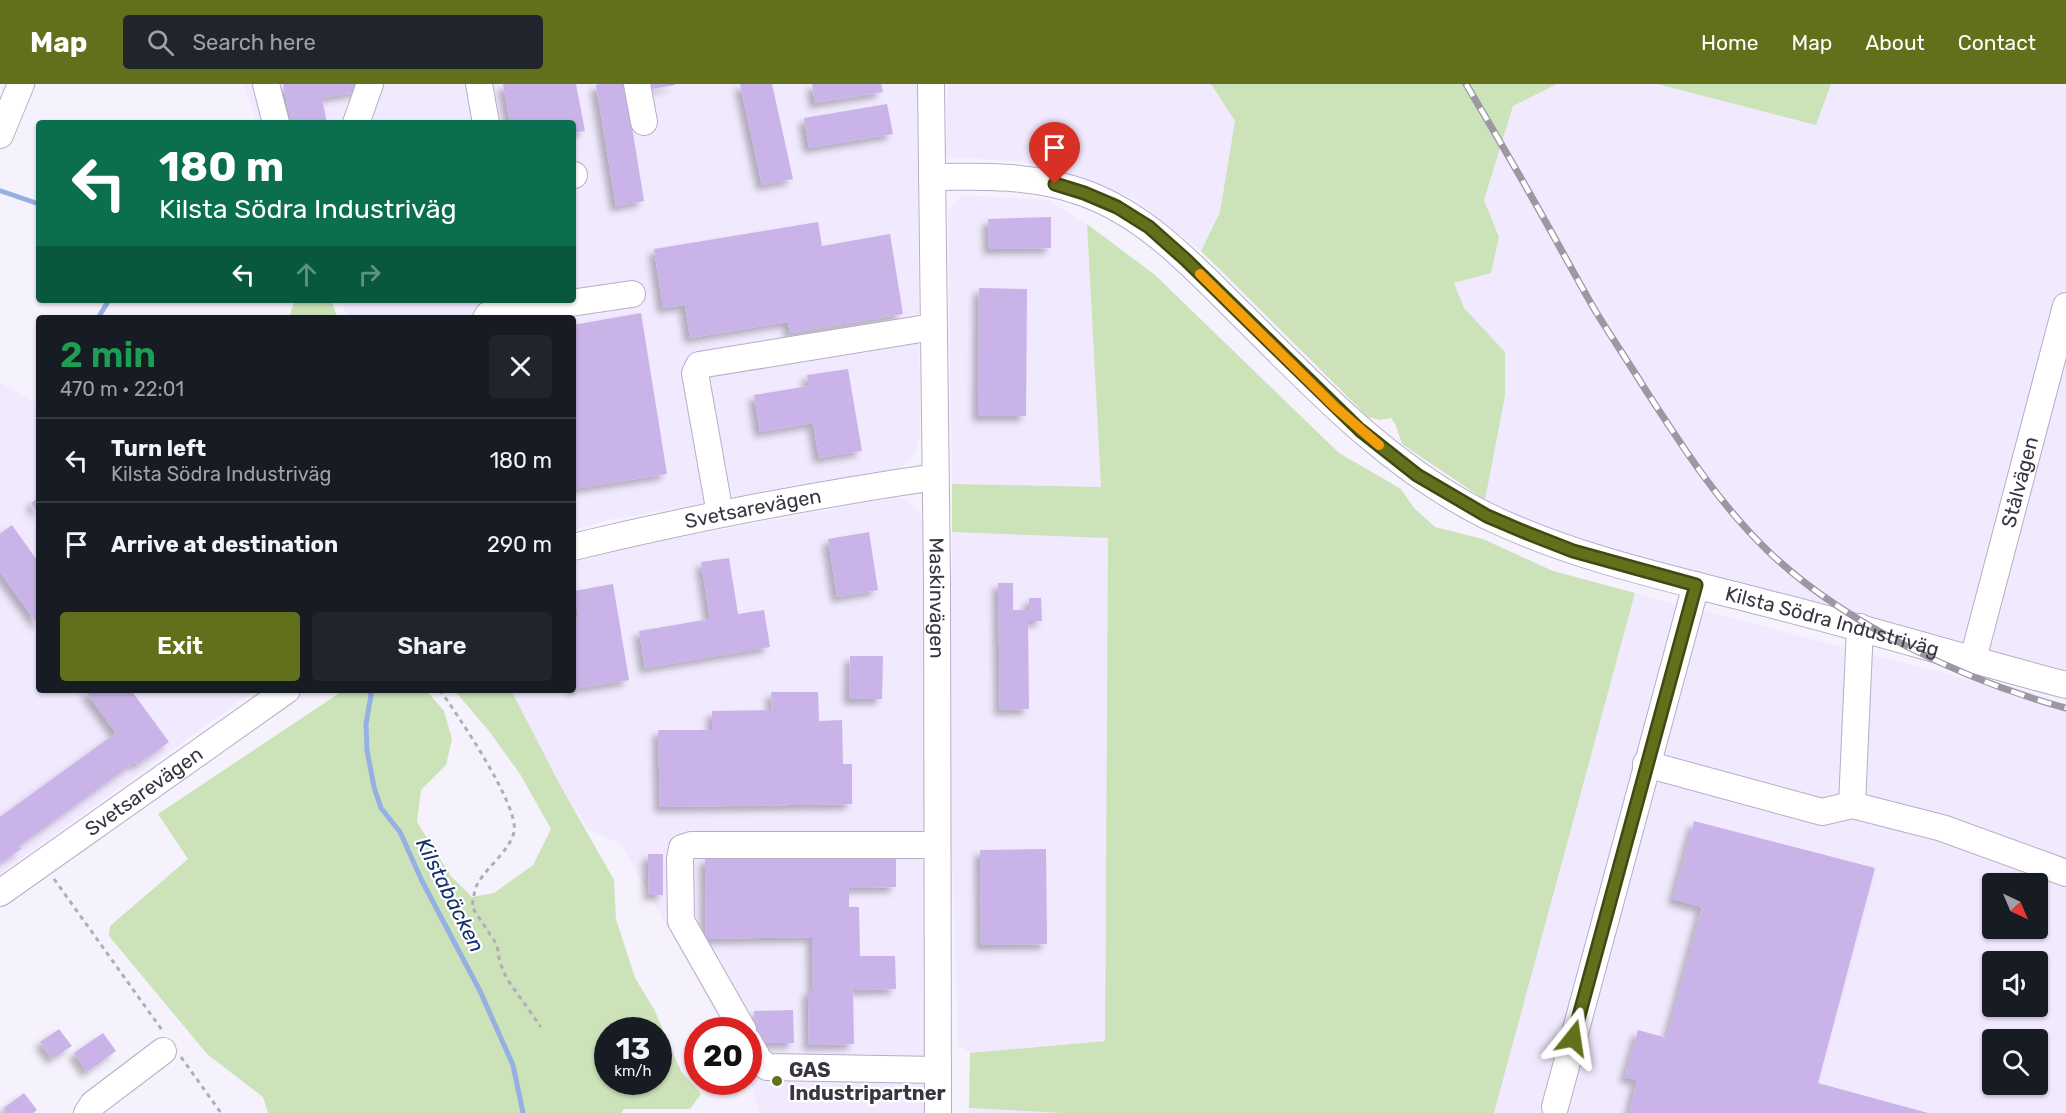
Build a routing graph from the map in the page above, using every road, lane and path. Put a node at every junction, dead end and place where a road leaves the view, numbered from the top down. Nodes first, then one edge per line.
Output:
1 (21, 84) edge
2 (266, 84) edge
3 (370, 84) edge
4 (479, 84) edge
5 (637, 84) edge
6 (931, 84) edge
7 (275, 120) edge
8 (357, 120) edge
9 (485, 120) edge
10 (644, 122) dead end
11 (0, 135) edge
12 (932, 177) junction
13 (632, 294) dead end
14 (576, 302) edge
15 (570, 303) edge
16 (2066, 306) edge
17 (488, 315) edge
18 (933, 327) junction
19 (935, 477) junction
20 (720, 514) junction
21 (576, 546) edge
22 (1696, 585) junction
23 (1860, 627) junction
24 (1973, 659) junction
25 (2066, 685) edge
26 (283, 693) edge
27 (442, 693) edge
28 (1646, 764) junction
29 (1852, 805) junction
30 (937, 845) junction
31 (42, 863) junction
32 (2066, 873) edge
33 (0, 893) edge
34 (736, 1017) edge
35 (541, 1027) dead end
36 (169, 1046) junction
37 (762, 1063) edge
38 (938, 1070) junction
39 (1555, 1107) dead end
40 (87, 1113) edge
41 (221, 1113) edge
42 (938, 1113) edge

1 - 11 street
2 - 7 street
3 - 8 street
4 - 9 street
5 - 10 street
6 - 12 street, Maskinvägen
12 - 18 street, Maskinvägen
12 - 22 street, Kilsta Södra Industriväg
13 - 14 street
15 - 17 street
16 - 24 street, Stålvägen
18 - 19 street, Maskinvägen
18 - 20 street
19 - 20 street, Svetsarevägen
19 - 30 street, Maskinvägen
20 - 21 street, Svetsarevägen
22 - 23 street, Kilsta Södra Industriväg
22 - 28 street
23 - 24 street, Kilsta Södra Industriväg
23 - 29 street
24 - 25 street, Kilsta Södra Industriväg
26 - 31 street, Svetsarevägen
27 - 35 path
28 - 29 street
28 - 39 street
29 - 32 street
30 - 34 street
30 - 38 street, Maskinvägen
31 - 33 street, Svetsarevägen
31 - 36 path
36 - 40 street
36 - 41 path
37 - 38 street
38 - 42 street, Maskinvägen

